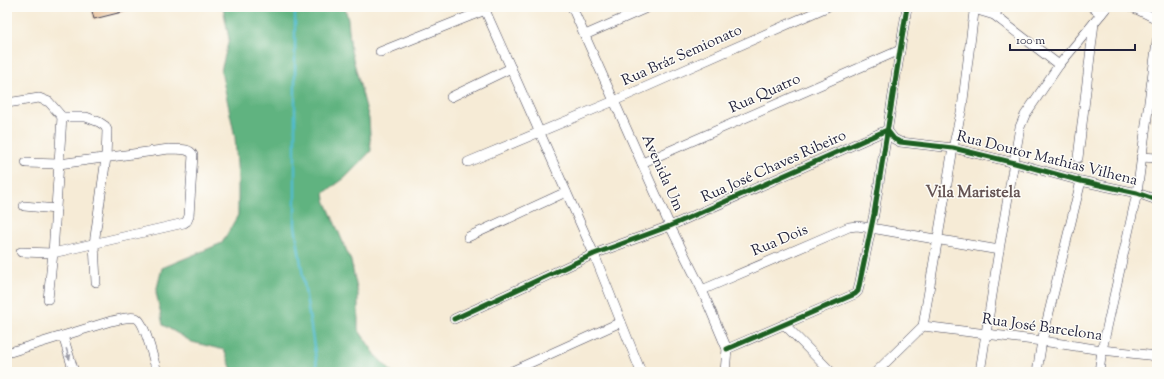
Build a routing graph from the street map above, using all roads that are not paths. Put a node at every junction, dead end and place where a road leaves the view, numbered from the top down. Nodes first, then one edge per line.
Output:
1 (572, 7) edge
2 (649, 7) edge
3 (827, 7) edge
4 (907, 7) edge
5 (1000, 7) edge
6 (1092, 7) edge
7 (1107, 7) edge
8 (1132, 7) edge
9 (485, 8) edge
10 (973, 8) edge
11 (1101, 14) junction
12 (994, 15) junction
13 (1157, 19) edge
14 (1094, 23) junction
15 (585, 35) junction
16 (1157, 41) edge
17 (1157, 44) edge
18 (900, 50) junction
19 (380, 52) dead end
20 (1060, 65) junction
21 (511, 68) junction
22 (451, 97) dead end
23 (614, 101) junction
24 (7, 103) edge
25 (62, 117) junction
26 (887, 130) junction
27 (539, 132) junction
28 (953, 148) junction
29 (1141, 157) junction
30 (106, 158) junction
31 (1078, 158) dead end
32 (1157, 158) edge
33 (468, 162) dead end
34 (1015, 162) junction
35 (26, 163) dead end
36 (642, 163) junction
37 (60, 164) junction
38 (1081, 181) junction
39 (566, 192) junction
40 (1136, 193) junction
41 (1157, 200) edge
42 (24, 206) dead end
43 (56, 209) junction
44 (670, 226) junction
45 (871, 228) junction
46 (468, 237) dead end
47 (938, 240) junction
48 (94, 244) junction
49 (999, 250) junction
50 (20, 252) dead end
51 (53, 253) junction
52 (594, 254) junction
53 (96, 282) dead end
54 (702, 290) junction
55 (48, 299) dead end
56 (454, 319) dead end
57 (621, 322) junction
58 (784, 324) junction
59 (923, 326) junction
60 (987, 334) junction
61 (63, 336) junction
62 (1042, 341) junction
63 (727, 349) junction
64 (1102, 350) junction
65 (7, 353) edge
66 (1157, 356) edge
67 (74, 372) edge
68 (157, 372) edge
69 (510, 372) edge
70 (641, 372) edge
71 (725, 372) edge
72 (831, 372) edge
73 (876, 372) edge
74 (980, 372) edge
75 (1037, 372) edge
76 (1099, 372) edge

1 - 15 street, Avenida Um
2 - 15 street
3 - 23 street, Rua Bráz Semionato
4 - 18 street
5 - 12 street
6 - 11 street
7 - 11 street
8 - 13 street
9 - 19 street
9 - 21 street
10 - 12 street
10 - 28 street
11 - 14 street
12 - 20 street
14 - 20 street
14 - 31 street
15 - 23 street, Avenida Um
16 - 17 street
17 - 29 street
18 - 26 street
18 - 36 street, Rua Quatro
20 - 34 street
21 - 22 street
21 - 27 street
23 - 27 street, Rua Bráz Semionato
23 - 36 street, Avenida Um
24 - 25 street
25 - 30 street
25 - 37 street
26 - 28 street, Rua Doutor Mathias Vilhena
26 - 44 street, Rua José Chaves Ribeiro
26 - 45 street
27 - 33 street, Rua Bráz Semionato
27 - 39 street
28 - 34 street, Rua Doutor Mathias Vilhena
28 - 47 street
29 - 32 street
29 - 40 street
30 - 37 street
30 - 48 street
30 - 48 street
34 - 38 street, Rua Doutor Mathias Vilhena
34 - 49 street
35 - 37 street
36 - 44 street, Avenida Um
37 - 43 street
38 - 40 street, Rua Doutor Mathias Vilhena
38 - 62 street
39 - 46 street
39 - 52 street
40 - 41 street, Rua Doutor Mathias Vilhena
40 - 64 street
42 - 43 street
43 - 51 street
44 - 52 street, Rua José Chaves Ribeiro
44 - 54 street, Avenida Um
45 - 47 street, Rua Dois
45 - 54 street, Rua Dois
45 - 58 street
47 - 49 street, Rua Dois
47 - 59 street
48 - 51 street
48 - 53 street
49 - 60 street
50 - 51 street
51 - 55 street
52 - 56 street, Rua José Chaves Ribeiro
52 - 57 street
54 - 63 street, Avenida Um
57 - 69 street
57 - 70 street
58 - 63 street
58 - 72 street
59 - 60 street, Rua José Barcelona
59 - 73 street
60 - 62 street, Rua José Barcelona
60 - 74 street
61 - 65 street
61 -> 67 street
61 - 68 street
62 - 64 street, Rua José Barcelona
62 - 75 street
63 - 71 street
64 - 66 street, Rua José Barcelona
64 - 76 street

